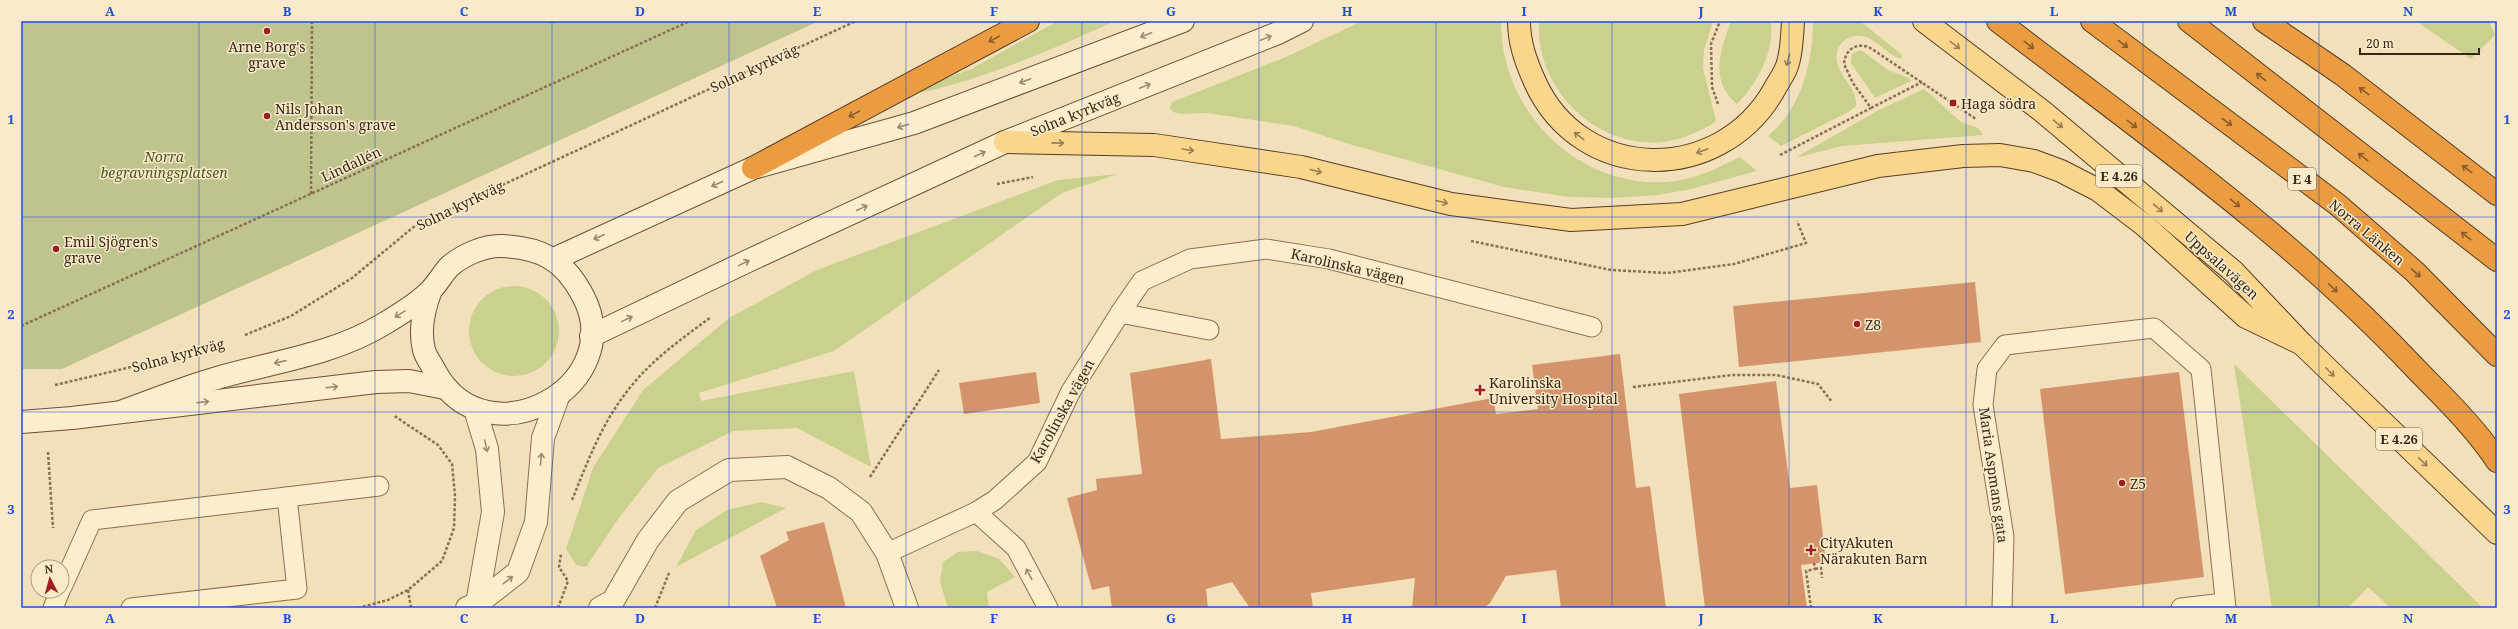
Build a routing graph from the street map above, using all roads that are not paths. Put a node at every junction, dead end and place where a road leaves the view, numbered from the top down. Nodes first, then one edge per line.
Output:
1 (1028, 21) edge
2 (1183, 21) edge
3 (1302, 21) edge
4 (1519, 21) edge
5 (1793, 21) edge
6 (1924, 21) edge
7 (1998, 21) edge
8 (2092, 21) edge
9 (2189, 21) edge
10 (2264, 21) edge
11 (1005, 142) junction
12 (753, 168) junction
13 (2497, 194) edge
14 (554, 259) junction
15 (2497, 260) edge
16 (431, 290) junction
17 (1120, 313) junction
18 (1592, 327) dead end
19 (1209, 330) dead end
20 (591, 336) junction
21 (2302, 344) junction
22 (2497, 355) edge
23 (445, 388) junction
24 (558, 396) junction
25 (475, 409) junction
26 (123, 411) junction
27 (22, 421) edge
28 (2497, 461) edge
29 (379, 486) dead end
30 (287, 496) junction
31 (976, 512) junction
32 (2497, 533) edge
33 (887, 553) junction
34 (70, 569) edge
35 (612, 606) edge
36 (2225, 606) edge
37 (474, 607) edge
38 (131, 608) edge
39 (498, 608) edge
40 (907, 608) edge
41 (1048, 608) edge
42 (2002, 608) edge
43 (2181, 608) edge

1 -> 12 highway
2 -> 12 street
11 -> 3 street, Solna kyrkväg
5 -> 4 main road
6 -> 21 main road, Uppsalavägen / E 4.26
7 -> 28 highway
8 -> 22 highway, Norra Länken / E 4
15 -> 9 highway
13 -> 10 highway
20 -> 11 street, Solna kyrkväg
11 -> 21 main road
12 -> 14 street
14 - 16 street
14 - 20 street
16 - 23 street
16 -> 26 street
17 - 18 lane, Karolinska vägen
17 - 19 lane
17 - 31 lane, Karolinska vägen
20 - 24 street
21 -> 32 main road, Uppsalavägen / E 4.26
23 - 25 street
26 -> 23 street
24 - 25 street
37 -> 24 street
25 -> 37 street
26 - 27 street
29 - 30 lane
30 - 34 lane
30 - 38 lane
31 - 33 lane, Karolinska vägen
41 -> 31 lane
33 - 35 street
33 - 40 street
36 - 42 lane, Maria Aspmans gata
36 - 43 lane
37 - 39 street

